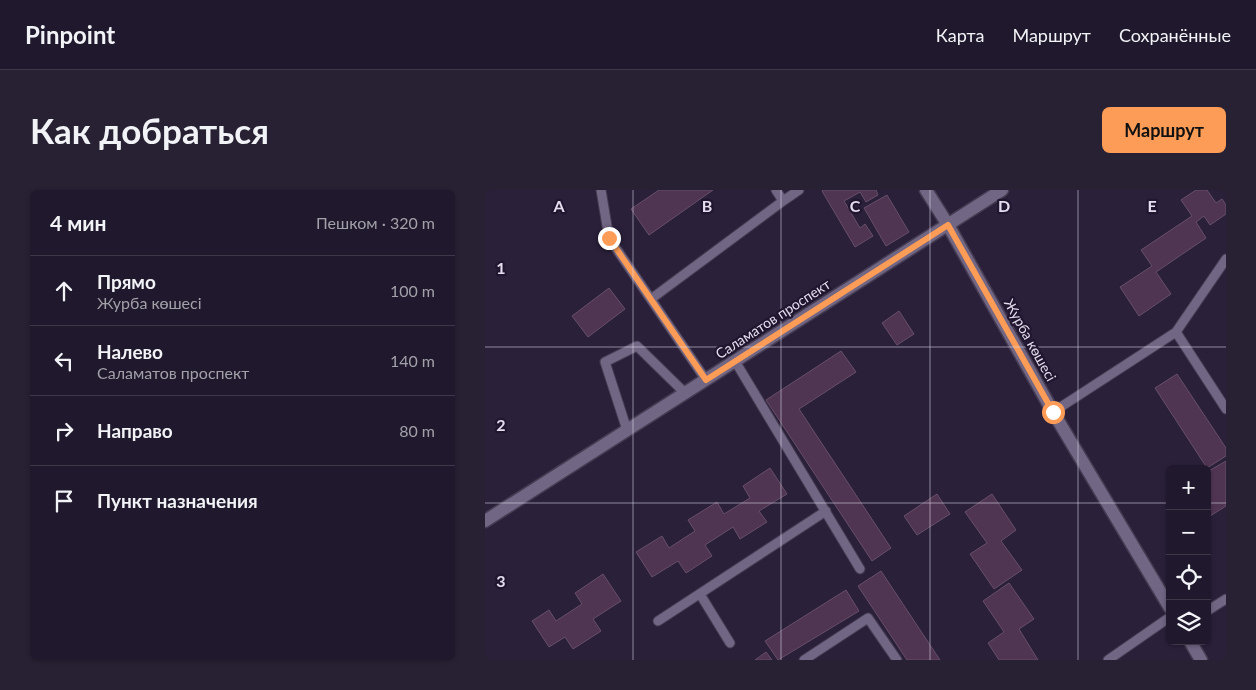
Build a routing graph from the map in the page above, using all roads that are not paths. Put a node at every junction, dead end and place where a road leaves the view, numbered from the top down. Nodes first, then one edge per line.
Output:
1 (601, 190) edge
2 (776, 190) edge
3 (799, 190) edge
4 (925, 190) edge
5 (1002, 190) edge
6 (783, 201) junction
7 (948, 225) junction
8 (1225, 263) edge
9 (651, 299) junction
10 (1176, 332) junction
11 (735, 361) junction
12 (706, 380) junction
13 (685, 393) junction
14 (1226, 409) edge
15 (1053, 412) junction
16 (627, 430) junction
17 (825, 511) junction
18 (485, 521) edge
19 (860, 569) dead end
20 (700, 594) junction
21 (1226, 599) edge
22 (1166, 601) edge
23 (1211, 608) edge
24 (1166, 620) edge
25 (658, 621) dead end
26 (730, 643) dead end
27 (1192, 645) edge
28 (804, 660) edge
29 (897, 660) edge
30 (1108, 660) edge
31 (1201, 660) edge

1 - 9 lane
2 - 6 lane
3 - 6 lane
4 - 7 street, Журба көшесі
5 - 7 street, Саламатов проспект
6 - 9 lane
7 - 11 street, Саламатов проспект
7 - 15 street, Журба көшесі
8 - 10 lane
9 - 12 lane
10 - 14 lane
10 - 15 lane
11 - 12 street, Саламатов проспект
11 - 17 lane
12 - 13 street, Саламатов проспект
13 - 16 street, Саламатов проспект
13 - 16 lane
15 - 22 street, Журба көшесі
16 - 18 street, Саламатов проспект
17 - 19 lane
17 - 20 lane
20 - 25 lane
20 - 26 lane
21 - 23 lane
24 - 30 lane
27 - 31 street
28 - 29 lane

